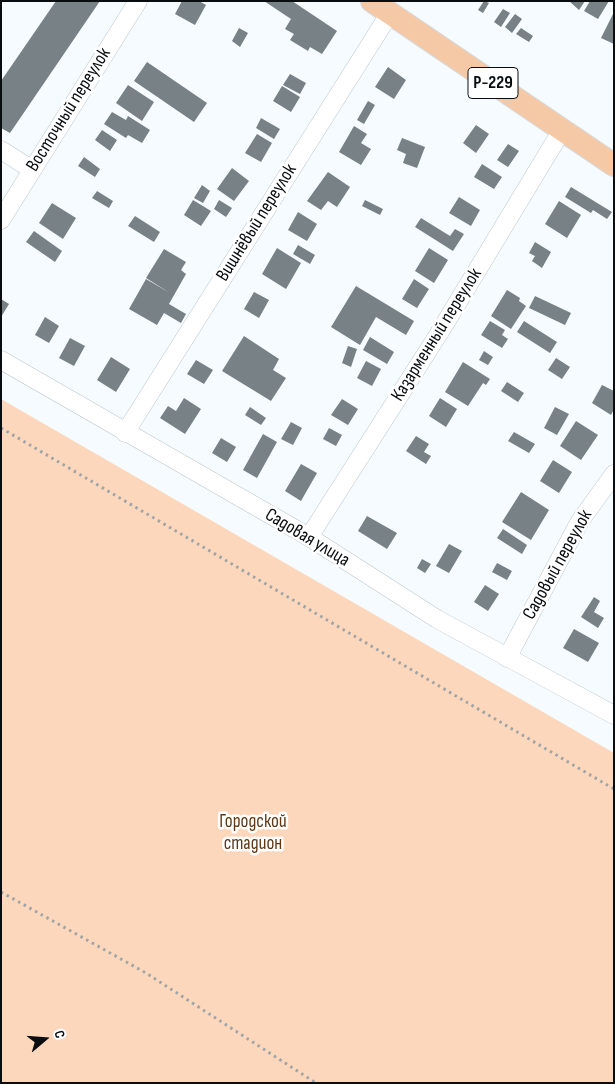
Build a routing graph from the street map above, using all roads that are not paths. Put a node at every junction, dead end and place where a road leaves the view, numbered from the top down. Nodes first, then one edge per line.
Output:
1 (138, 1) edge
2 (381, 7) edge
3 (562, 130) junction
4 (1, 150) edge
5 (614, 165) edge
6 (31, 170) junction
7 (1, 220) edge
8 (1, 360) edge
9 (125, 433) junction
10 (614, 474) edge
11 (308, 537) junction
12 (507, 658) junction
13 (614, 714) edge

1 - 6 street, Восточный переулок
2 - 3 main road, Р-229
2 - 9 street, Вишнёвый переулок
3 - 5 main road, Р-229
3 - 11 street, Казарменный переулок
4 - 6 street
6 - 7 street, Восточный переулок
8 - 9 street, Садовая улица
9 - 11 street, Садовая улица
10 - 12 street, Садовый переулок
11 - 12 street, Садовая улица
12 - 13 street, Садовая улица

